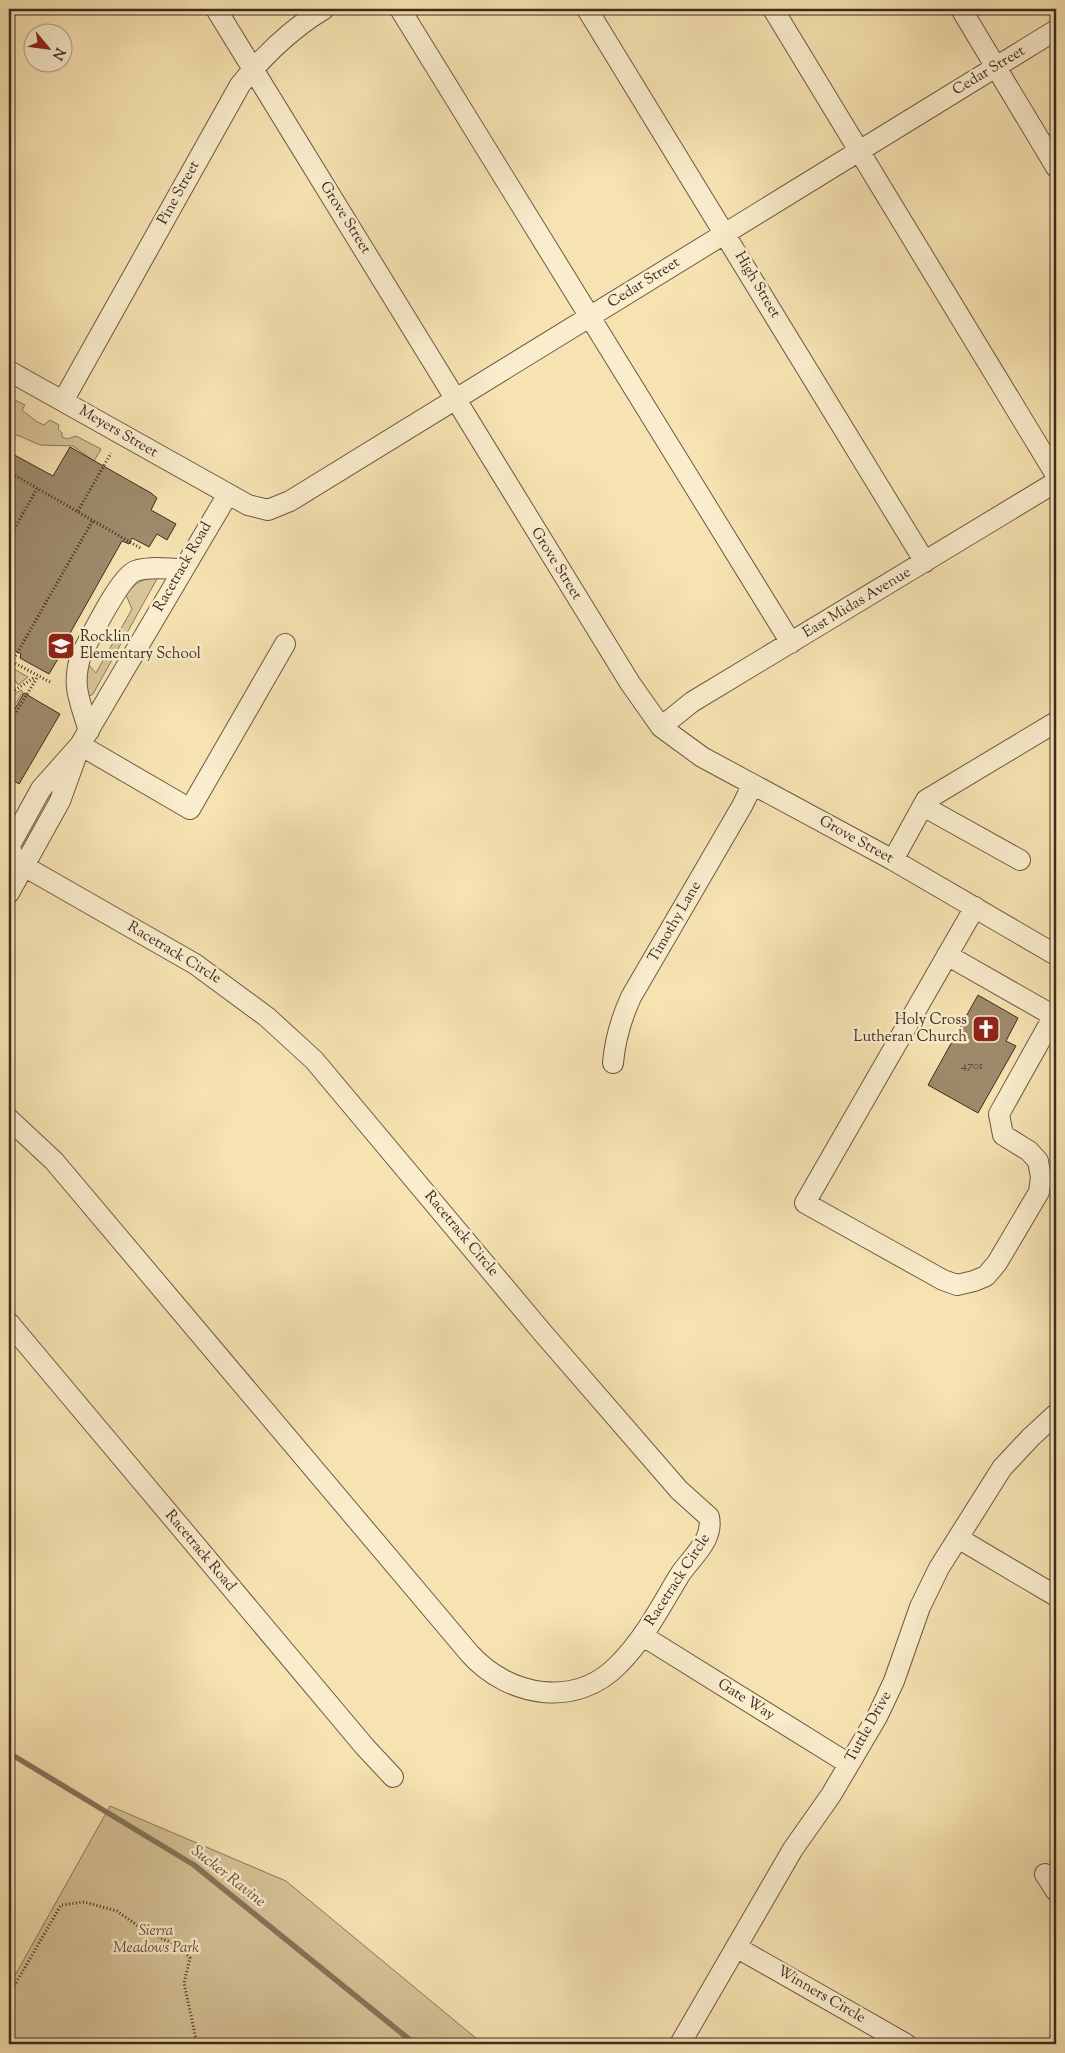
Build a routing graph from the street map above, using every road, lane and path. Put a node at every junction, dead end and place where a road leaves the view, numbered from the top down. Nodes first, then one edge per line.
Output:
1 (216, 9) edge
2 (324, 9) edge
3 (400, 9) edge
4 (587, 9) edge
5 (773, 9) edge
6 (961, 9) edge
7 (1056, 30) edge
8 (996, 67) junction
9 (253, 68) junction
10 (860, 152) junction
11 (1056, 167) edge
12 (726, 233) junction
13 (591, 316) junction
14 (9, 371) edge
15 (63, 400) junction
16 (456, 400) junction
17 (112, 453) dead end
18 (9, 472) edge
19 (1056, 475) edge
20 (1056, 482) edge
21 (38, 487) junction
22 (228, 494) junction
23 (78, 511) junction
24 (93, 520) junction
25 (9, 538) edge
26 (146, 551) dead end
27 (925, 562) junction
28 (182, 569) junction
29 (791, 643) junction
30 (285, 644) dead end
31 (10, 661) edge
32 (38, 676) junction
33 (50, 682) dead end
34 (9, 694) edge
35 (9, 713) edge
36 (14, 716) junction
37 (1056, 722) edge
38 (9, 724) edge
39 (662, 728) junction
40 (85, 738) junction
41 (752, 786) junction
42 (923, 806) junction
43 (13, 853) edge
44 (892, 860) junction
45 (1020, 860) dead end
46 (9, 893) edge
47 (975, 907) junction
48 (947, 955) junction
49 (1056, 955) edge
50 (1055, 1014) edge
51 (613, 1063) dead end
52 (9, 1119) edge
53 (9, 1324) edge
54 (1056, 1414) edge
55 (958, 1538) junction
56 (1056, 1596) edge
57 (643, 1636) junction
58 (849, 1764) junction
59 (393, 1777) dead end
60 (1045, 1874) dead end
61 (1056, 1891) edge
62 (736, 1947) junction
63 (9, 1995) edge
64 (197, 2044) edge
65 (680, 2044) edge
66 (906, 2044) edge

1 - 9 street, Grove Street
2 - 9 street, Pine Street
3 - 13 street
4 - 12 street, High Street
5 - 10 street
6 - 8 street
7 - 8 street, Cedar Street
8 - 10 street, Cedar Street
8 - 11 street
9 - 15 street, Pine Street
9 - 16 street, Grove Street
10 - 12 street, Cedar Street
10 - 19 street
12 - 13 street, Cedar Street
12 - 27 street, High Street
13 - 16 street, Cedar Street
13 - 29 street
14 - 15 street, Meyers Street
15 - 22 street, Meyers Street
16 - 22 street, Cedar Street
16 - 39 street, Grove Street
17 - 23 path
18 - 21 path
20 - 27 street, East Midas Avenue
21 - 23 path
21 - 25 path
22 - 28 street, Racetrack Road
23 - 24 path
24 - 26 path
24 - 31 path
27 - 29 street, East Midas Avenue
28 - 40 street, Racetrack Road
28 - 40 street
29 - 39 street, East Midas Avenue
30 - 40 street
31 - 32 path
32 - 33 path
32 - 34 path
32 - 36 path
35 - 36 path
36 - 38 path
37 - 42 street
39 - 41 street, Grove Street
40 - 43 street, Racetrack Road
41 - 44 street, Grove Street
41 - 51 street, Timothy Lane
42 - 44 street
42 - 45 street
43 - 46 street, Racetrack Road
43 - 57 street, Racetrack Circle
44 - 47 street, Grove Street
47 - 48 street
47 - 49 street, Grove Street
48 - 50 street
48 - 50 street
52 - 57 street, Racetrack Circle
53 - 59 street, Racetrack Road
54 - 55 street, Tuttle Drive
55 - 56 street
55 - 58 street, Tuttle Drive
57 - 58 street, Gate Way
58 - 62 street, Tuttle Drive
60 - 61 street
62 - 65 street, Tuttle Drive
62 - 66 street, Winners Circle
63 - 64 path

